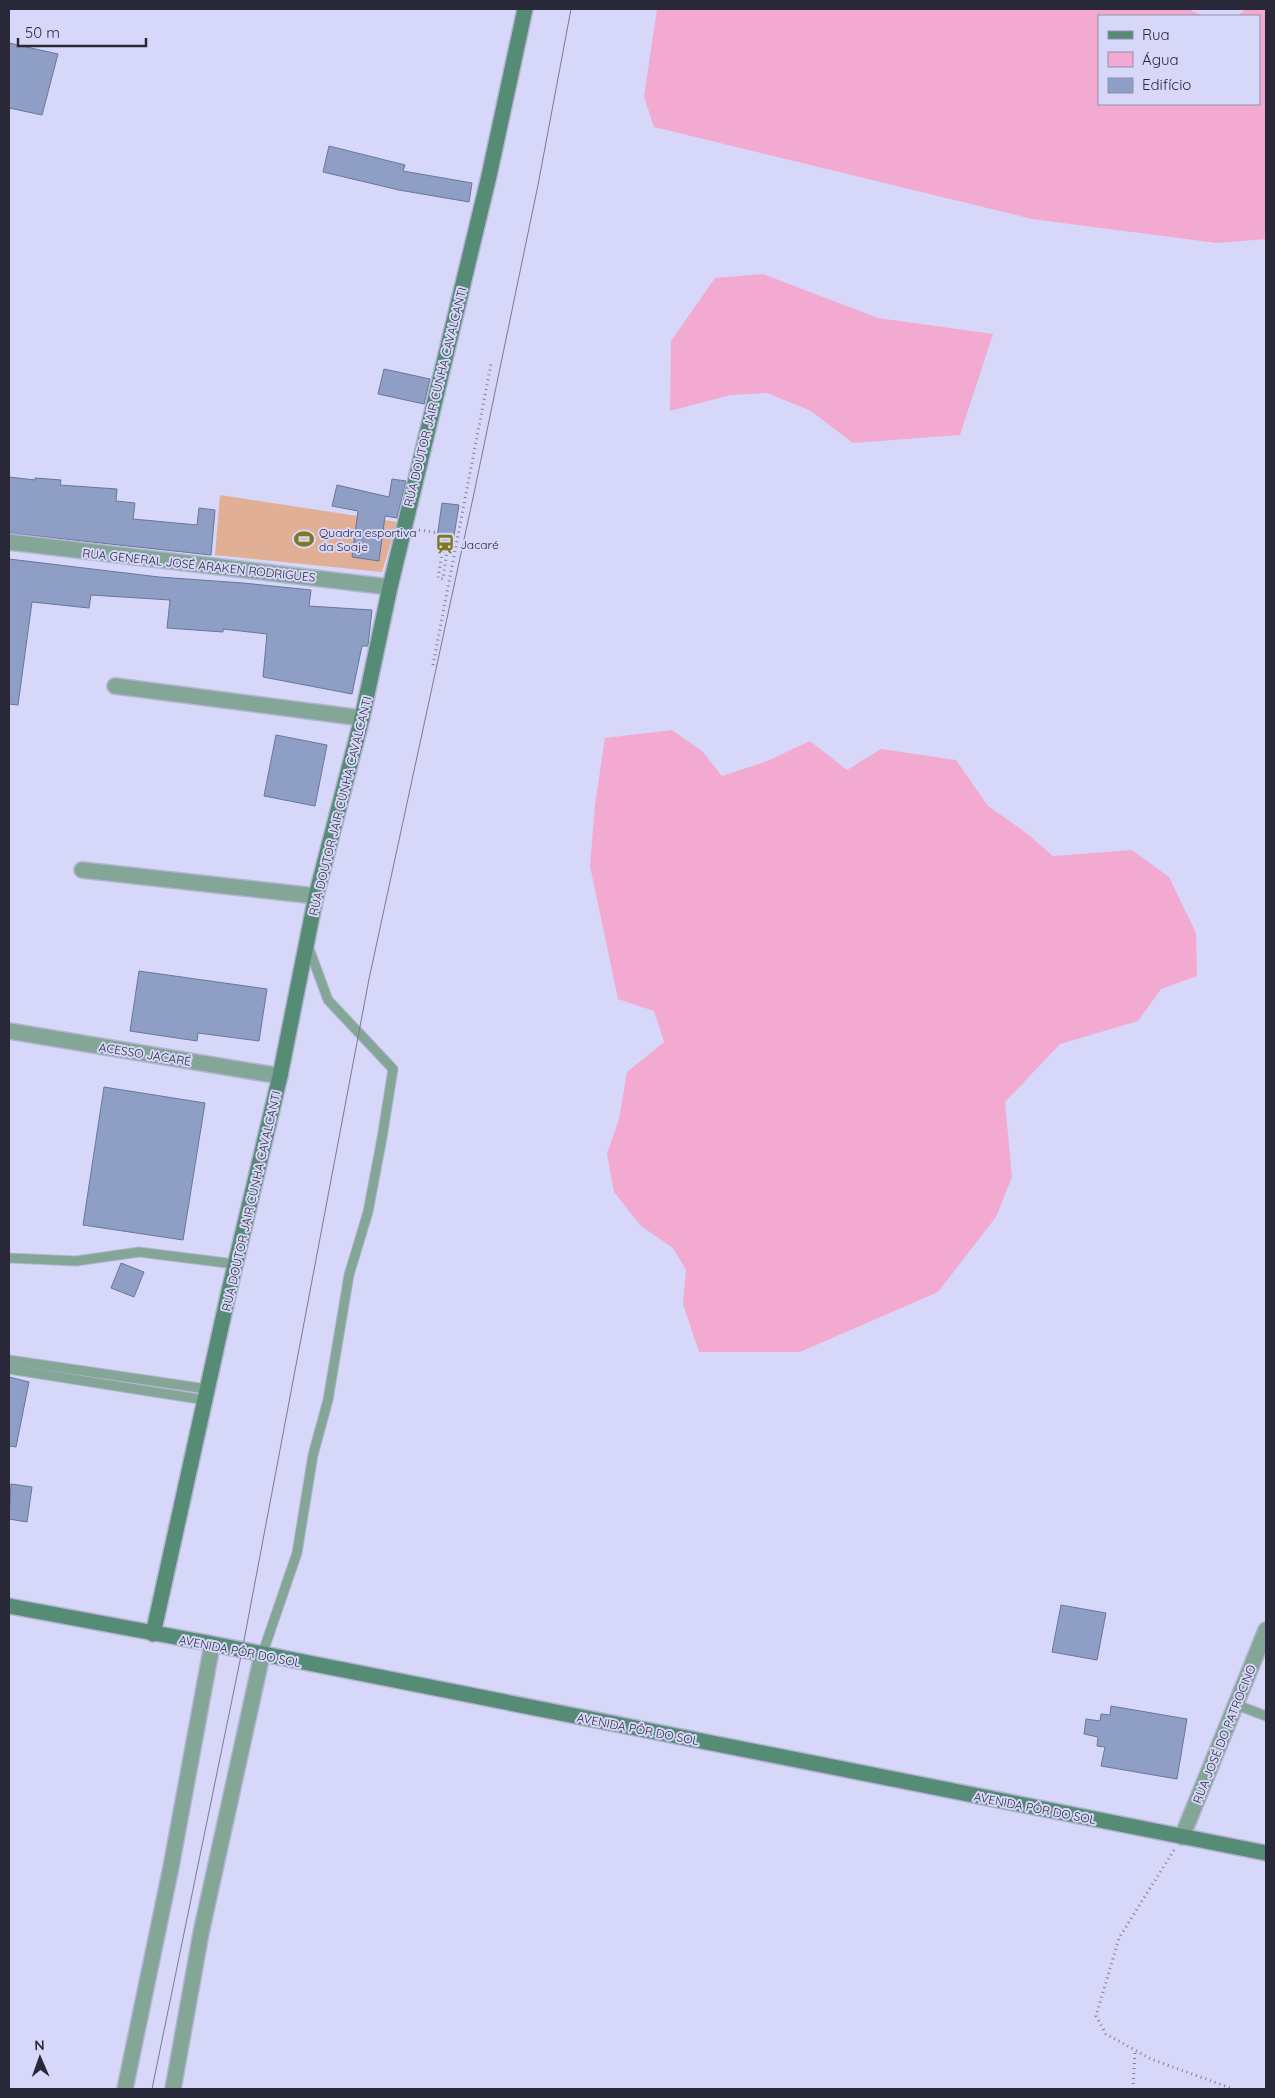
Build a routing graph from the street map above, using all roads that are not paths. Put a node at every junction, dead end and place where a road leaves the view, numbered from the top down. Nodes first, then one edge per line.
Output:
1 (525, 9) edge
2 (9, 542) edge
3 (390, 587) junction
4 (115, 686) dead end
5 (362, 718) junction
6 (82, 870) dead end
7 (316, 896) junction
8 (308, 945) junction
9 (9, 1031) edge
10 (280, 1076) junction
11 (9, 1258) edge
12 (235, 1264) junction
13 (9, 1360) edge
14 (9, 1369) edge
15 (206, 1395) junction
16 (9, 1606) edge
17 (1266, 1630) edge
18 (153, 1634) junction
19 (212, 1645) junction
20 (262, 1655) junction
21 (1237, 1705) junction
22 (1266, 1716) edge
23 (1182, 1836) junction
24 (1266, 1853) edge
25 (125, 2089) edge
26 (172, 2089) edge

1 - 3 street, RUA DOUTOR JAIR CUNHA CAVALCANTI
2 - 3 street, RUA GENERAL JOSÉ ARAKEN RODRIGUES
3 - 5 street, RUA DOUTOR JAIR CUNHA CAVALCANTI
4 - 5 street
5 - 7 street, RUA DOUTOR JAIR CUNHA CAVALCANTI
6 - 7 street
7 - 8 street, RUA DOUTOR JAIR CUNHA CAVALCANTI
8 - 10 street, RUA DOUTOR JAIR CUNHA CAVALCANTI
8 - 20 lane
9 - 10 street, ACESSO JACARÉ
10 - 12 street, RUA DOUTOR JAIR CUNHA CAVALCANTI
11 - 12 lane
12 - 15 street, RUA DOUTOR JAIR CUNHA CAVALCANTI
13 - 15 lane
14 - 15 lane
15 - 18 street, RUA DOUTOR JAIR CUNHA CAVALCANTI
16 - 18 street, AVENIDA PÔR DO SOL
17 - 21 street, RUA JOSÉ DO PATROCINO
18 - 19 street, AVENIDA PÔR DO SOL
19 - 20 street, AVENIDA PÔR DO SOL
19 - 25 street
20 - 23 street, AVENIDA PÔR DO SOL
20 - 26 street
21 - 22 lane
21 - 23 street, RUA JOSÉ DO PATROCINO
23 - 24 street, AVENIDA PÔR DO SOL

